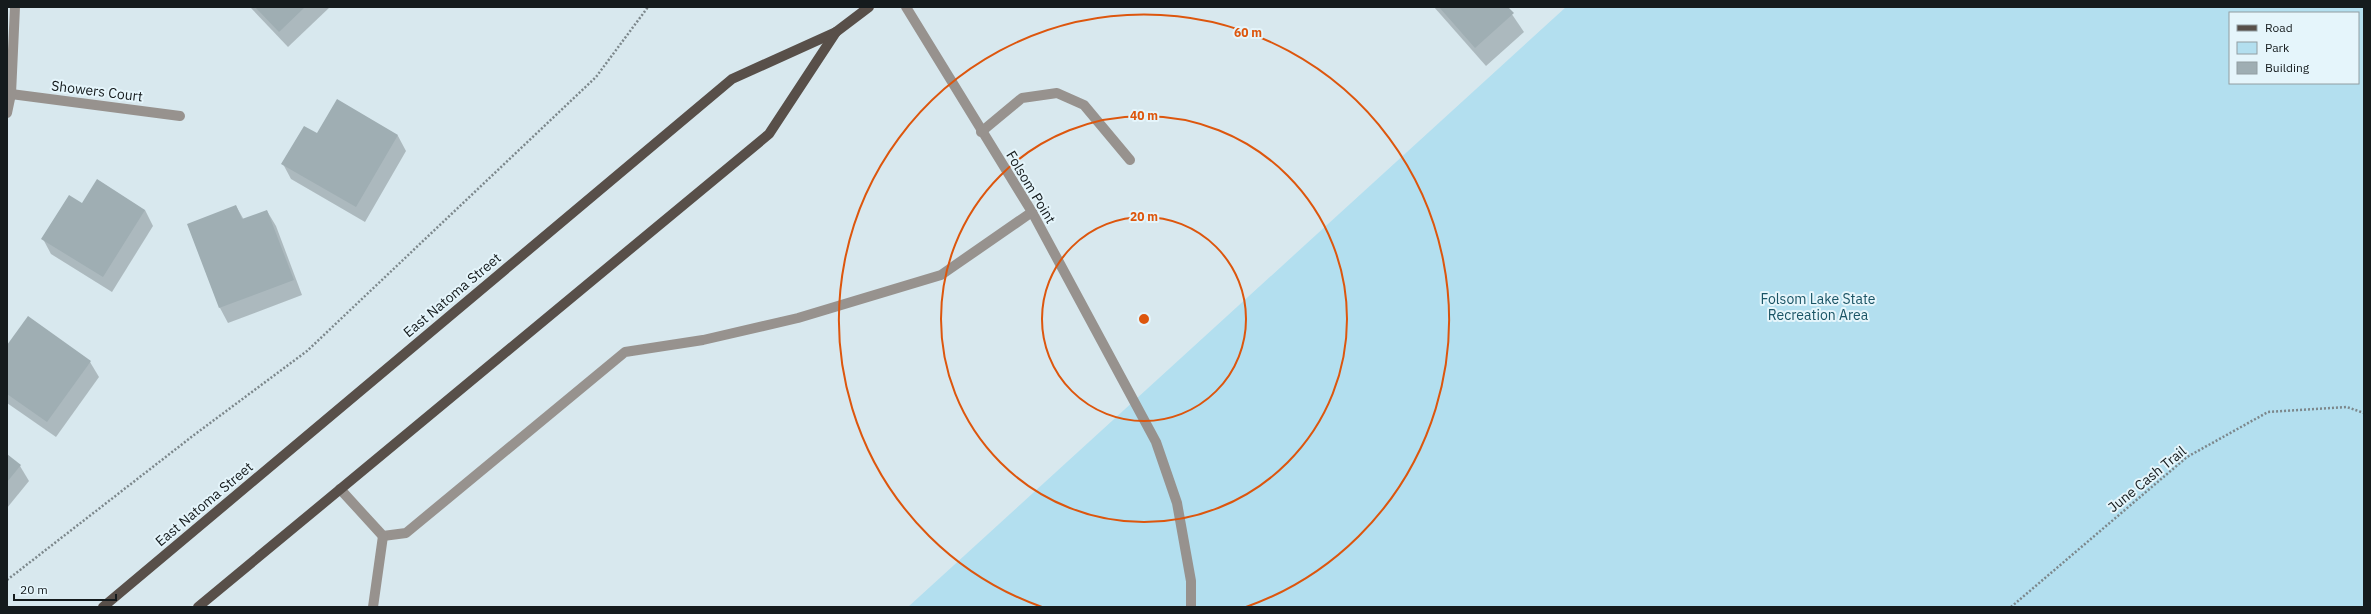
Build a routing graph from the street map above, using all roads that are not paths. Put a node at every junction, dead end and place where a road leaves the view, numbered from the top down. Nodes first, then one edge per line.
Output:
1 (15, 7) edge
2 (869, 7) edge
3 (906, 7) edge
4 (836, 32) junction
5 (10, 94) junction
6 (7, 113) edge
7 (180, 116) dead end
8 (981, 132) junction
9 (1130, 160) dead end
10 (1032, 212) junction
11 (340, 489) junction
12 (383, 536) junction
13 (103, 607) edge
14 (198, 607) edge
15 (373, 607) edge
16 (1191, 607) edge

1 - 5 street
2 - 4 main road, East Natoma Street
3 - 8 street, Folsom Point
4 - 11 main road, East Natoma Street
4 - 13 main road, East Natoma Street
5 - 6 street
5 - 7 street, Showers Court
8 - 9 street
8 - 10 street, Folsom Point
10 - 12 street
10 - 16 street, Folsom Point
11 - 12 street
11 - 14 main road, East Natoma Street
12 - 15 street

